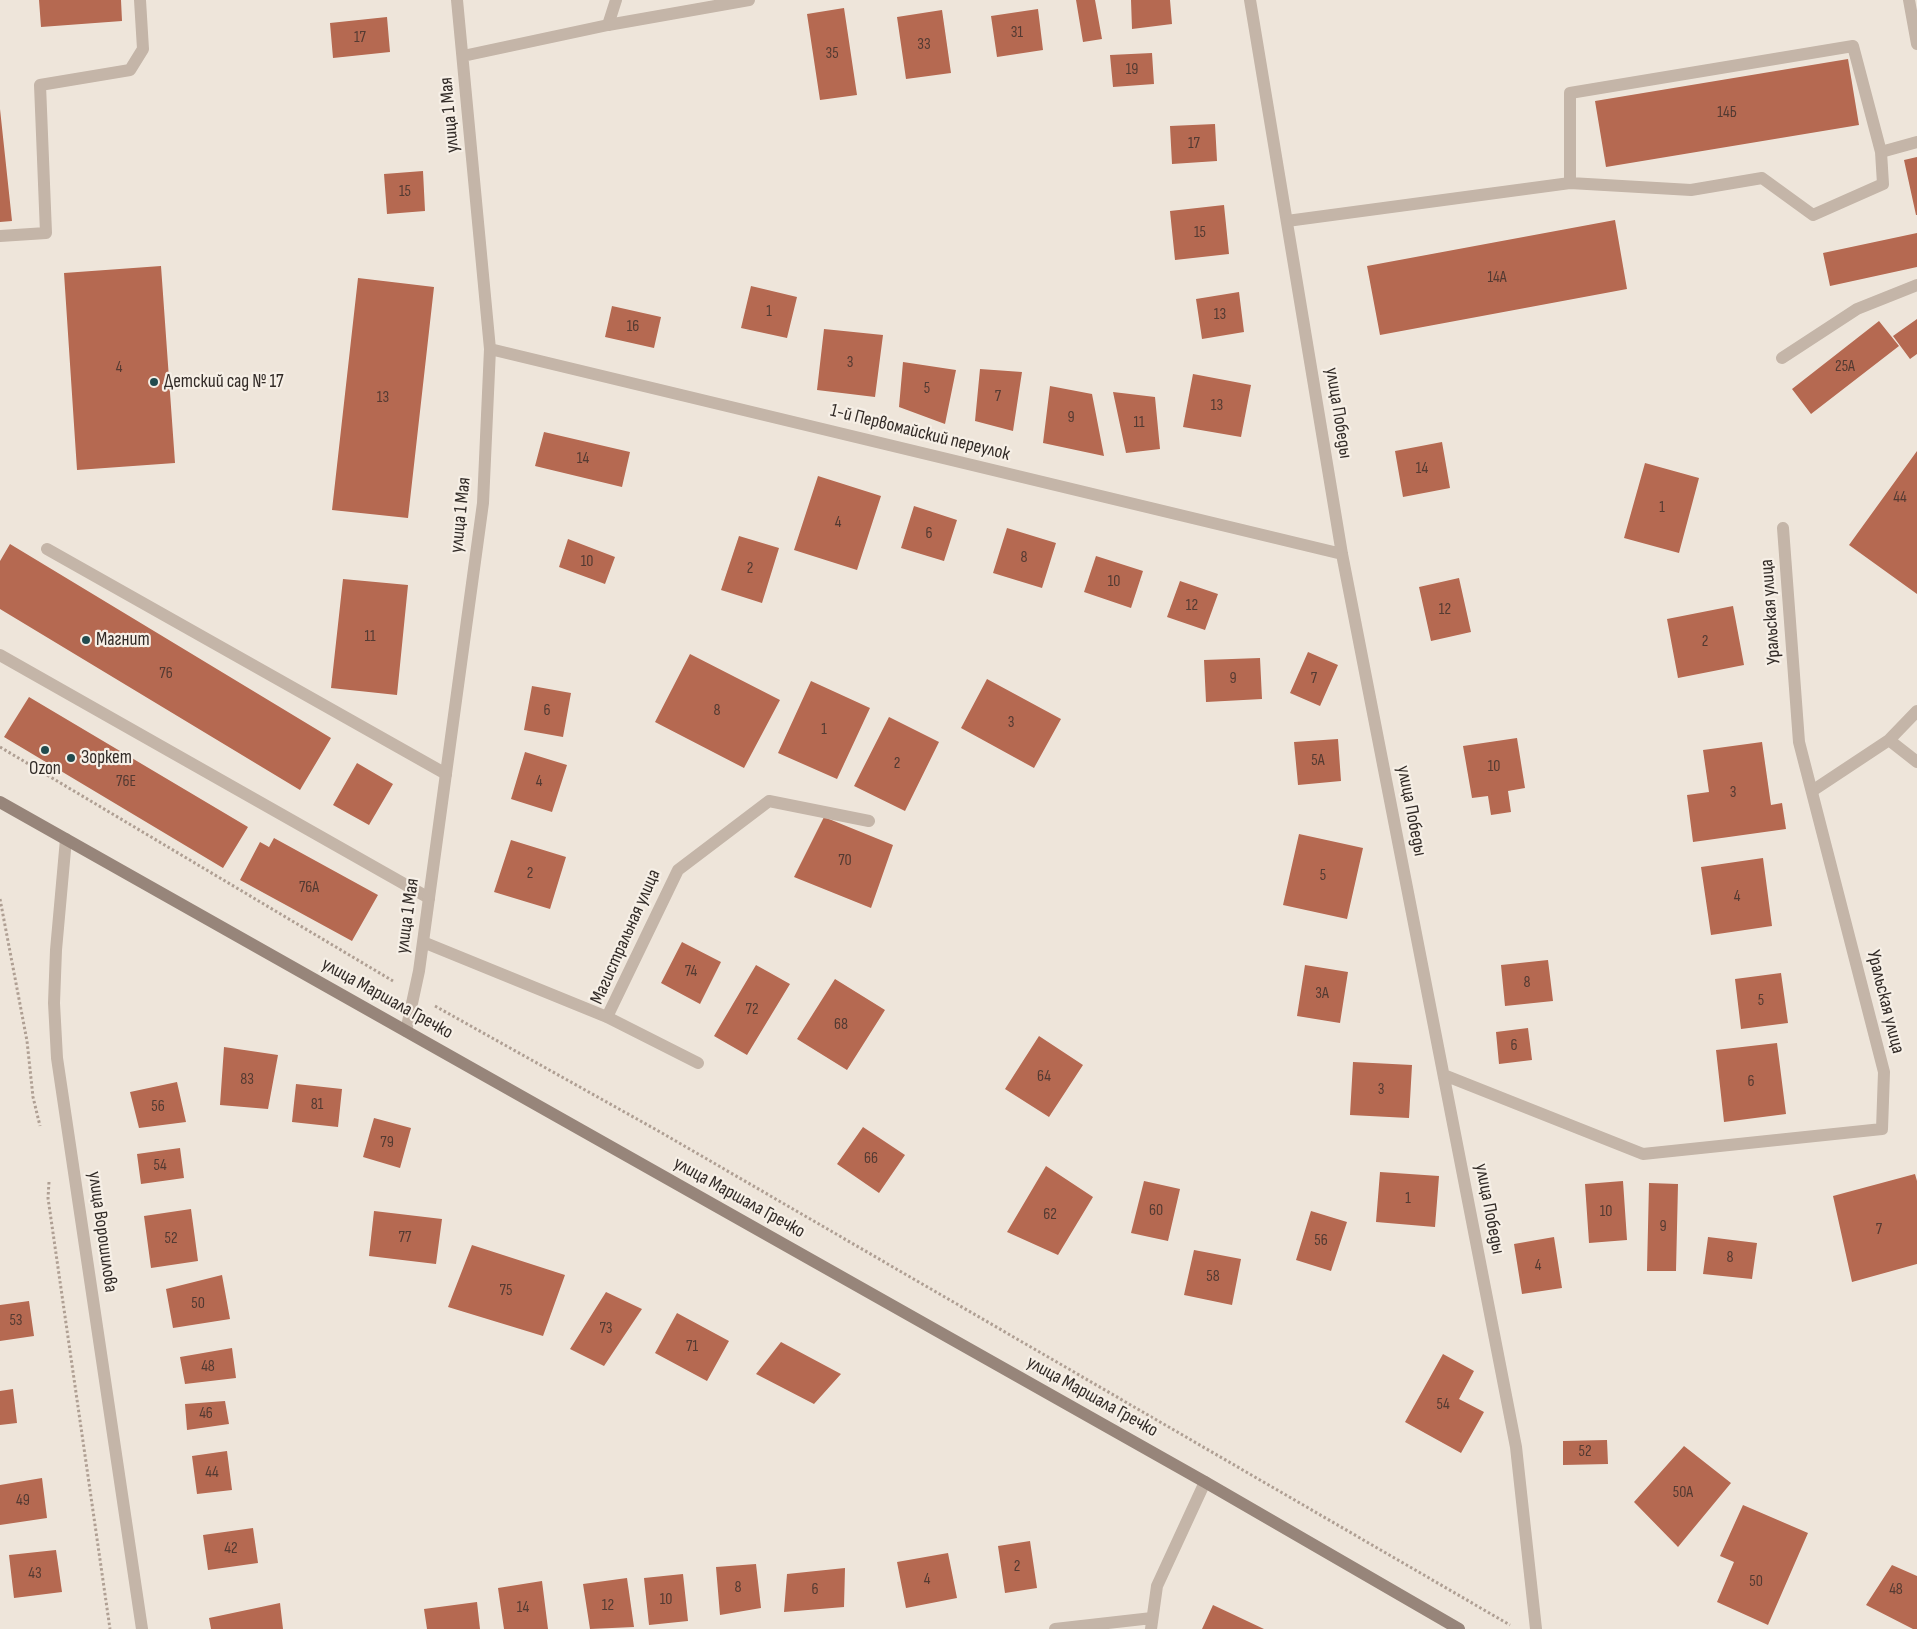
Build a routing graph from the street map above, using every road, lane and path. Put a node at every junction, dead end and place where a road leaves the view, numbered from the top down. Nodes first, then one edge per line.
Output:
1 (140, 0) edge
2 (457, 0) edge
3 (616, 0) edge
4 (749, 0) edge
5 (1250, 0) edge
6 (1909, 0) edge
7 (608, 25) junction
8 (1917, 44) edge
9 (463, 56) junction
10 (1917, 142) edge
11 (1881, 152) junction
12 (1570, 183) junction
13 (1287, 220) junction
14 (0, 236) edge
15 (1917, 286) edge
16 (490, 349) junction
17 (1782, 358) dead end
18 (1784, 528) dead end
19 (47, 549) dead end
20 (1342, 554) junction
21 (0, 654) edge
22 (1917, 711) edge
23 (1889, 740) junction
24 (0, 748) edge
25 (1917, 762) edge
26 (446, 774) junction
27 (1812, 792) junction
28 (0, 802) edge
29 (869, 821) dead end
30 (66, 839) junction
31 (429, 898) junction
32 (0, 899) edge
33 (423, 942) junction
34 (414, 994) junction
35 (607, 1017) junction
36 (406, 1031) junction
37 (698, 1063) dead end
38 (1444, 1075) junction
39 (41, 1132) dead end
40 (49, 1177) dead end
41 (1206, 1482) junction
42 (1151, 1623) edge
43 (110, 1629) edge
44 (142, 1629) edge
45 (1055, 1629) edge
46 (1459, 1629) edge
47 (1518, 1629) edge
48 (1536, 1629) edge

1 - 14 street
2 - 9 street, улица 1 Мая
3 - 7 street
4 - 7 street
5 - 13 street, улица Победы
6 - 8 street
7 - 9 street
9 - 16 street, улица 1 Мая
10 - 11 street
11 - 12 street
11 - 12 street
12 - 13 street
13 - 20 street, улица Победы
15 - 17 street
16 - 20 street, 1-й Первомайский переулок
16 - 26 street, улица 1 Мая
18 - 27 street, Уральская улица
19 - 26 street
20 - 38 street, улица Победы
21 - 31 street
22 - 23 street
23 - 25 street
23 - 27 street
24 - 34 path
26 - 31 street, улица 1 Мая
27 - 38 street, Уральская улица
28 - 30 main road, улица Маршала Гречко
29 - 35 street, Магистральная улица
30 - 36 main road, улица Маршала Гречко
30 - 44 street, улица Ворошилова
31 - 33 street, улица 1 Мая
32 - 39 path
33 - 34 street, улица 1 Мая
33 - 35 street
34 - 36 street, улица 1 Мая
34 - 47 path
35 - 37 street, Магистральная улица
36 - 41 main road, улица Маршала Гречко
38 - 48 street, улица Победы
40 - 43 path
41 - 42 street
41 - 46 main road, улица Маршала Гречко
42 - 45 street

